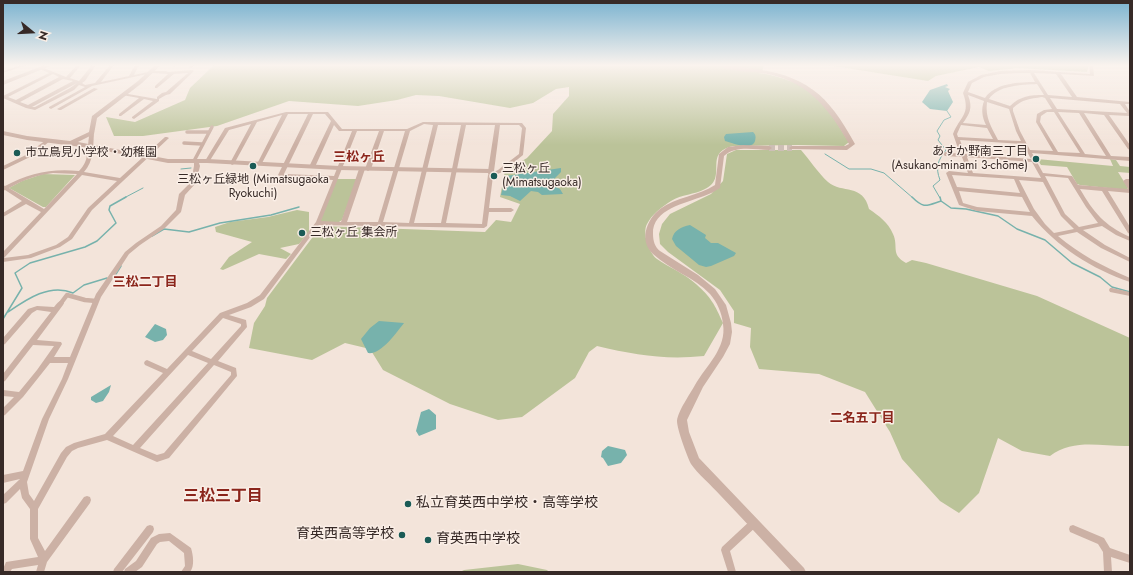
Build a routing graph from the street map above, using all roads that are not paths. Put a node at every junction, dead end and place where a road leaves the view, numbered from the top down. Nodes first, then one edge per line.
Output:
1 (16, 92) edge
2 (37, 92) edge
3 (63, 92) edge
4 (80, 92) edge
5 (85, 92) edge
6 (127, 92) edge
7 (169, 92) edge
8 (813, 92) edge
9 (994, 92) edge
10 (1044, 92) edge
11 (1071, 92) edge
12 (89, 93) joint
13 (965, 93) joint
14 (124, 94) junction
15 (1047, 96) junction
16 (142, 98) junction
17 (159, 98) dead end
18 (1075, 98) junction
19 (986, 100) junction
20 (16, 102) junction
21 (62, 102) junction
22 (1121, 102) junction
23 (1130, 103) edge
24 (68, 104) junction
25 (51, 108) dead end
26 (1011, 108) junction
27 (59, 109) dead end
28 (1055, 110) junction
29 (1080, 111) junction
30 (286, 113) junction
31 (311, 113) junction
32 (1105, 113) junction
33 (121, 115) dead end
34 (134, 118) dead end
35 (333, 120) junction
36 (255, 121) junction
37 (436, 123) junction
38 (464, 124) junction
39 (498, 124) junction
40 (961, 124) junction
41 (212, 127) dead end
42 (990, 127) junction
43 (355, 130) junction
44 (382, 130) junction
45 (408, 130) junction
46 (187, 132) dead end
47 (208, 132) junction
48 (3, 133) edge
49 (92, 133) junction
50 (167, 138) dead end
51 (956, 138) junction
52 (48, 141) junction
53 (996, 141) junction
54 (184, 143) dead end
55 (71, 144) junction
56 (202, 144) junction
57 (1024, 144) junction
58 (90, 146) junction
59 (769, 148) tunnel mouth
60 (792, 148) tunnel mouth
61 (1130, 148) edge
62 (1028, 151) junction
63 (1056, 153) junction
64 (945, 154) dead end
65 (963, 155) junction
66 (1083, 155) junction
67 (146, 157) junction
68 (1110, 158) junction
69 (1130, 159) edge
70 (195, 161) junction
71 (207, 161) junction
72 (1034, 161) junction
73 (232, 163) junction
74 (259, 164) junction
75 (285, 166) junction
76 (312, 167) junction
77 (3, 168) edge
78 (339, 168) junction
79 (365, 169) junction
80 (397, 169) junction
81 (425, 170) junction
82 (455, 170) junction
83 (80, 173) junction
84 (491, 173) junction
85 (971, 174) junction
86 (1040, 174) junction
87 (335, 178) junction
88 (1016, 178) junction
89 (121, 180) junction
90 (1044, 180) junction
91 (1130, 181) edge
92 (1076, 187) junction
93 (4, 188) edge
94 (1130, 188) edge
95 (956, 189) junction
96 (1104, 189) junction
97 (1130, 191) edge
98 (1024, 195) junction
99 (26, 201) junction
100 (486, 210) junction
101 (512, 210) dead end
102 (44, 212) junction
103 (1034, 214) junction
104 (3, 215) edge
105 (318, 223) junction
106 (343, 224) junction
107 (380, 224) junction
108 (411, 224) junction
109 (1102, 224) junction
110 (444, 225) junction
111 (1079, 230) junction
112 (1130, 232) edge
113 (1054, 235) junction
114 (1130, 239) edge
115 (3, 256) edge
116 (3, 260) edge
117 (1130, 260) edge
118 (1130, 280) edge
119 (1112, 290) dead end
120 (1130, 294) edge
121 (96, 301) junction
122 (61, 302) joint
123 (55, 310) junction
124 (222, 314) junction
125 (3, 342) edge
126 (31, 342) junction
127 (187, 352) junction
128 (49, 360) junction
129 (73, 360) junction
130 (212, 362) junction
131 (147, 363) dead end
132 (6, 372) edge
133 (168, 372) junction
134 (3, 379) edge
135 (3, 393) edge
136 (21, 395) junction
137 (3, 413) edge
138 (107, 437) junction
139 (134, 449) junction
140 (26, 474) junction
141 (3, 479) edge
142 (23, 482) junction
143 (3, 500) edge
144 (87, 500) dead end
145 (34, 508) junction
146 (754, 523) junction
147 (150, 529) dead end
148 (1073, 529) dead end
149 (1107, 551) junction
150 (1130, 559) edge
151 (43, 560) junction
152 (797, 571) edge
153 (6, 572) edge
154 (40, 572) edge
155 (117, 572) edge
156 (128, 572) edge
157 (185, 572) edge
158 (732, 572) edge
159 (1108, 572) edge

1 - 20 street
2 - 20 street
3 - 20 street
4 - 21 street
5 - 12 street
6 - 14 street
7 - 17 street
8 - 60 street
9 - 19 street
10 - 15 street
11 - 18 street
12 - 24 street
13 - 19 street
13 - 40 street
14 - 16 street
14 - 49 street
15 - 18 street
15 - 26 street
15 - 28 street
16 - 33 street
16 - 34 street
18 - 22 street
19 - 26 street
19 - 42 street
21 - 24 street
21 - 25 street
22 - 23 street
22 - 32 street
24 - 27 street
26 - 57 street
28 - 29 street
28 - 63 street
28 - 66 street
29 - 32 street
29 - 68 street
30 - 31 street
30 - 36 street
30 - 74 street
31 - 35 street
31 - 75 street
32 - 61 street
35 - 43 street
35 - 76 street
36 - 71 street
36 - 73 street
37 - 38 street
37 - 45 street
37 - 81 street
38 - 39 street
38 - 82 street
39 - 84 street
39 - 84 street
40 - 42 street
40 - 51 street
41 - 47 street
42 - 53 street
43 - 44 street
43 - 78 street
44 - 45 street
44 - 79 street
45 - 80 street
46 - 47 street
47 - 56 street
48 - 52 street
49 - 55 street
49 - 58 street
50 - 67 street
51 - 53 street
51 - 65 street
52 - 55 street
52 - 77 street
53 - 57 street
54 - 56 street
55 - 58 street
56 - 70 street
57 - 62 street
58 - 67 street
58 - 83 street
59 - 146 street
62 - 63 street
62 - 72 street
63 - 66 street
64 - 65 street
65 - 72 street
65 - 85 street
66 - 68 street
67 - 70 street
67 - 89 street
68 - 69 street
70 - 71 street
70 - 121 street
71 - 73 street
72 - 86 street
73 - 74 street
74 - 75 street
75 - 76 street
75 - 87 street
76 - 78 street
78 - 79 street
78 - 87 street
79 - 80 street
79 - 106 street
80 - 81 street
80 - 107 street
81 - 82 street
81 - 108 street
82 - 84 street
82 - 110 street
83 - 89 street
83 - 93 street
83 - 102 street
84 - 100 street
85 - 88 street
85 - 95 street
86 - 90 street
86 - 92 street
87 - 105 street
88 - 90 street
88 - 98 street
89 - 116 street
90 - 111 street
91 - 94 street
92 - 96 street
92 - 109 street
93 - 99 street
95 - 98 street
95 - 103 street
96 - 97 street
96 - 112 street
98 - 103 street
99 - 102 street
99 - 104 street
100 - 101 street
100 - 110 street
102 - 115 street
103 - 113 street
105 - 106 street
105 - 124 street
106 - 107 street
107 - 108 street
108 - 110 street
109 - 111 street
109 - 114 street
111 - 113 street
111 - 117 street
113 - 118 street
119 - 120 street
121 - 122 street
121 - 129 street
122 - 123 street
123 - 125 street
123 - 126 street
124 - 127 street
124 - 130 street
126 - 128 street
126 - 132 street
127 - 130 street
127 - 133 street
128 - 129 street
128 - 136 street
129 - 140 street
130 - 139 street
130 - 139 street
131 - 133 street
132 - 134 street
133 - 138 street
135 - 136 street
136 - 137 street
138 - 139 street
138 - 145 street
140 - 141 street
140 - 142 street
142 - 143 street
142 - 145 street
144 - 151 street
145 - 151 street
146 - 152 street
146 - 158 street
147 - 155 street
148 - 149 street
149 - 150 street
149 - 159 street
151 - 153 street
151 - 154 street
156 - 157 street

